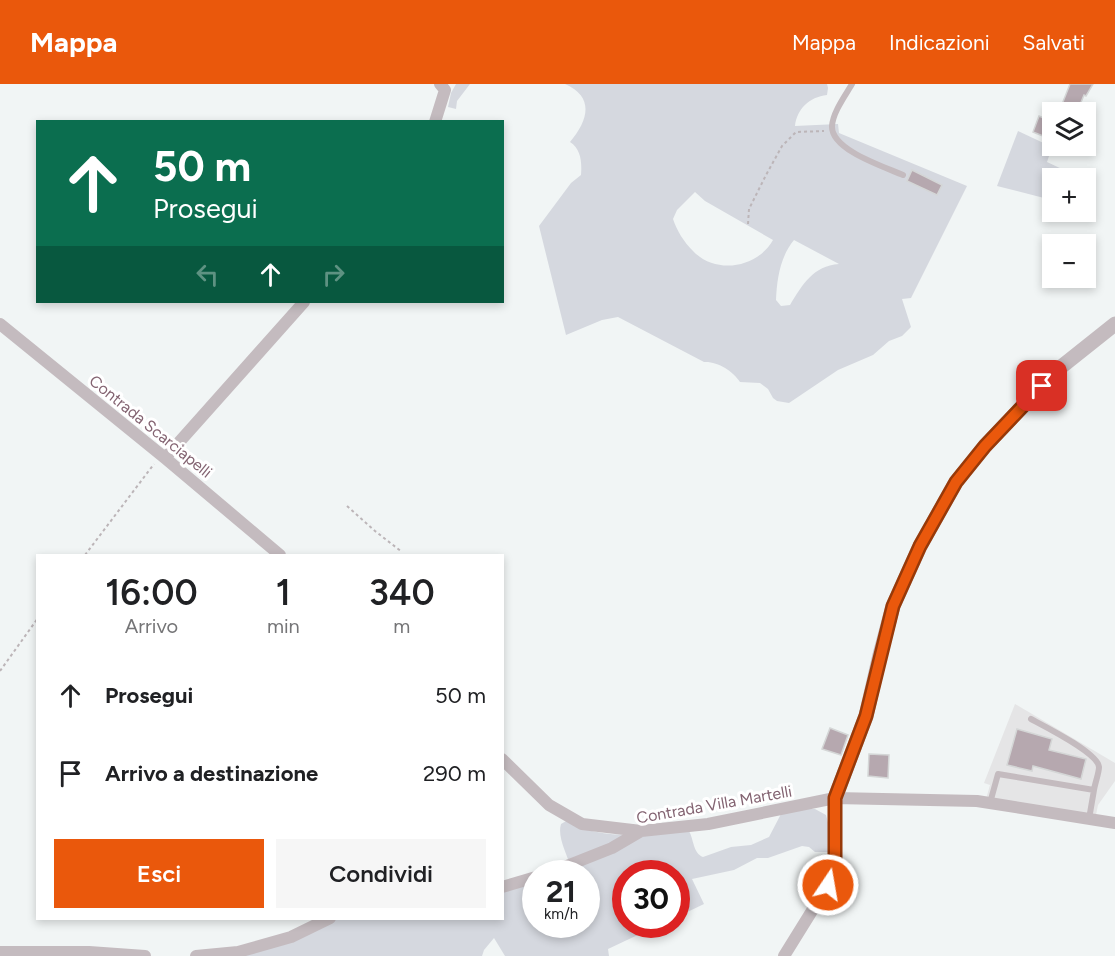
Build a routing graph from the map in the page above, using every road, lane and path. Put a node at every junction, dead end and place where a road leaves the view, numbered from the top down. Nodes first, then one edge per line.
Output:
1 (852, 84) edge
2 (445, 86) edge
3 (436, 120) edge
4 (833, 131) junction
5 (903, 175) dead end
6 (748, 224) dead end
7 (303, 303) edge
8 (0, 324) edge
9 (1115, 324) edge
10 (163, 456) junction
11 (346, 506) dead end
12 (402, 552) dead end
13 (86, 554) edge
14 (279, 554) edge
15 (36, 621) edge
16 (0, 671) edge
17 (1031, 719) dead end
18 (504, 761) edge
19 (1094, 790) junction
20 (835, 798) junction
21 (990, 803) junction
22 (1089, 819) junction
23 (1115, 823) edge
24 (641, 831) junction
25 (582, 860) edge
26 (522, 881) edge
27 (504, 886) edge
28 (326, 920) edge
29 (0, 952) edge
30 (782, 954) edge
31 (145, 956) edge
32 (196, 956) edge

1 - 4 lane
2 - 3 street
4 - 5 lane
4 - 6 path
7 - 10 street
8 - 10 street, Contrada Scarciapelli
9 - 20 street
10 - 13 path
10 - 14 street, Contrada Scarciapelli
11 - 12 path
15 - 16 path
17 - 19 lane
18 - 24 street
19 - 21 lane
19 - 22 lane
20 - 21 street, Contrada Villa Martelli
20 - 24 street, Contrada Villa Martelli
20 - 30 street
21 - 22 street, Contrada Villa Martelli
22 - 23 street, Contrada Villa Martelli
24 - 25 street, Contrada Villa Martelli
26 - 27 street
28 - 32 street
29 - 31 street

